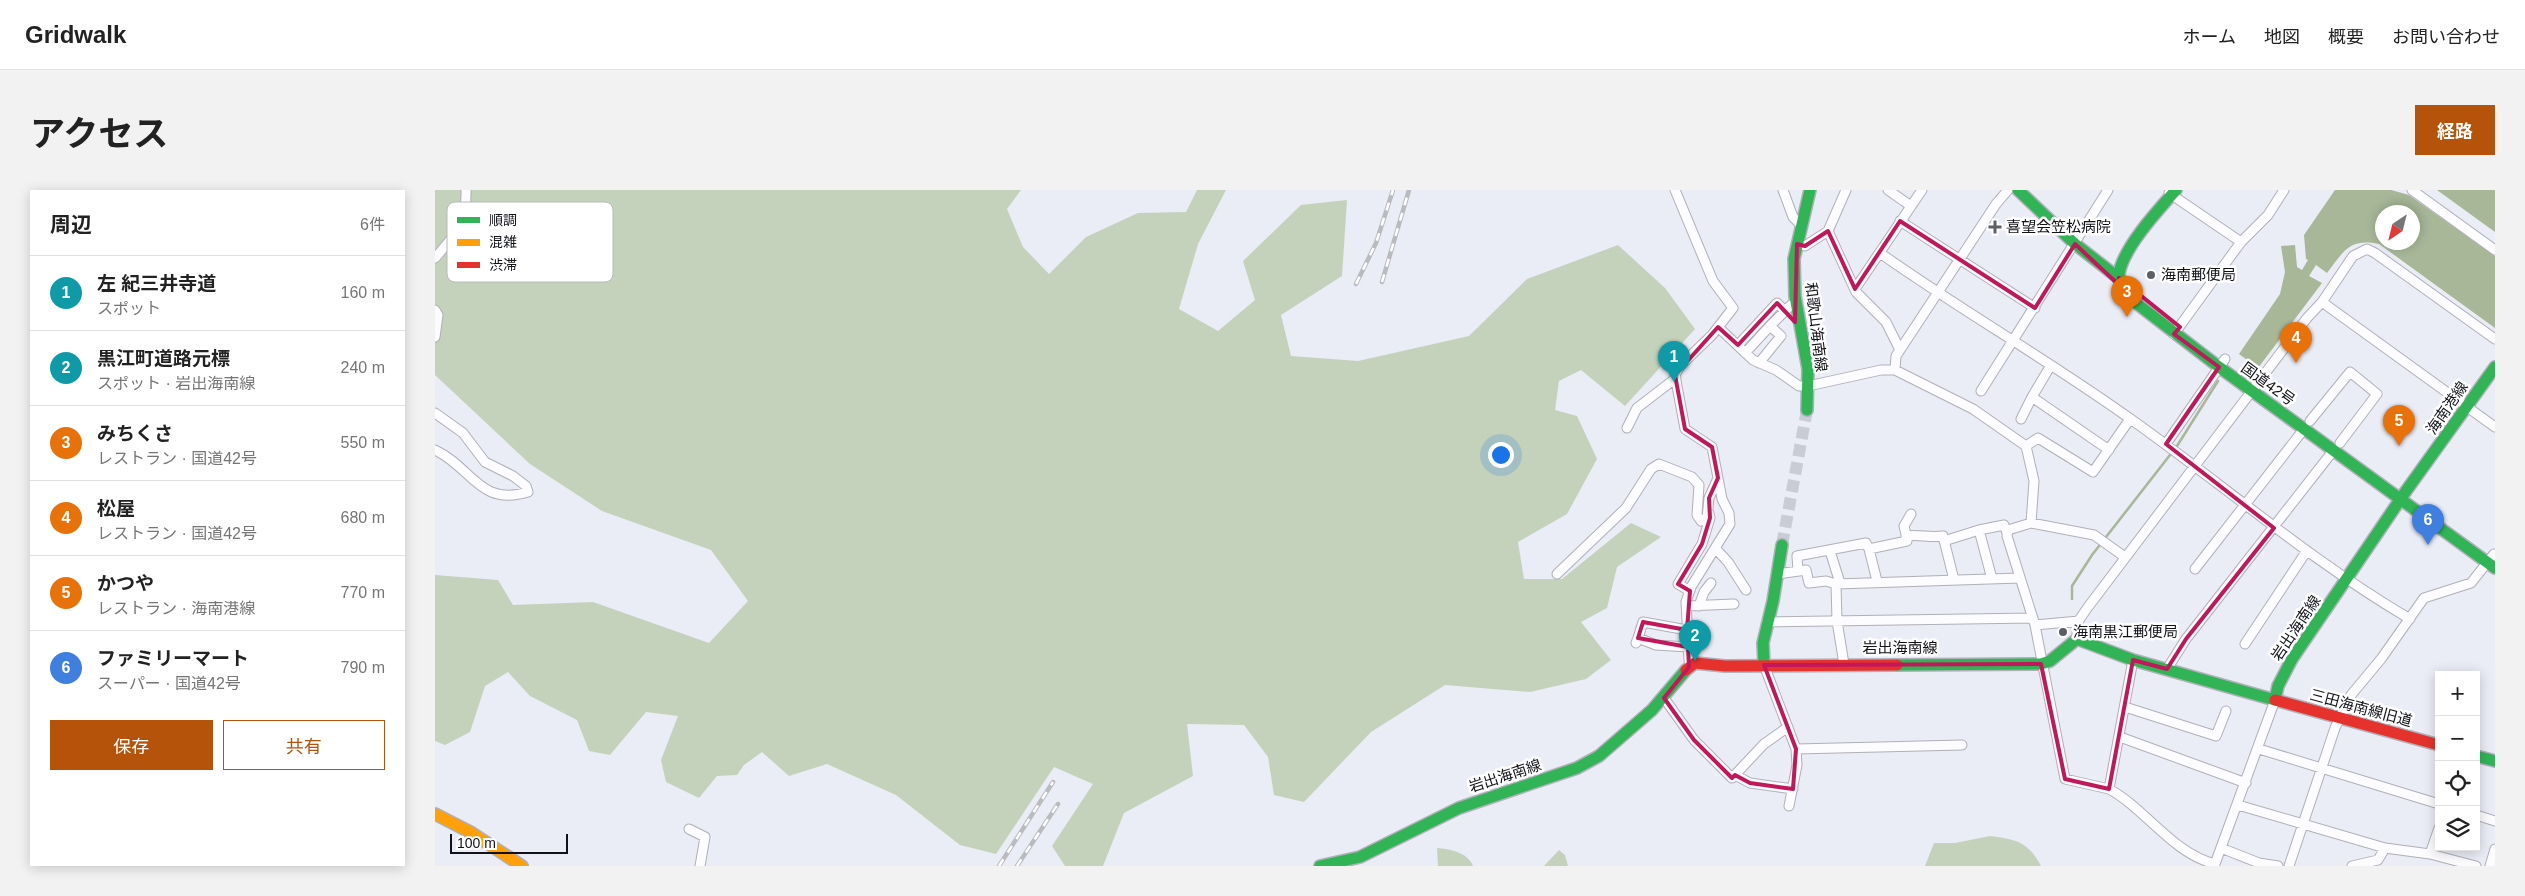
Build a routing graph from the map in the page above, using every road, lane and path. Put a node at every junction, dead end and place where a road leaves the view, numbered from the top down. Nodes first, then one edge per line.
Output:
1 (1783, 190) edge
2 (1810, 190) edge
3 (1845, 190) edge
4 (1888, 190) edge
5 (1922, 190) edge
6 (2008, 190) edge
7 (2018, 190) edge
8 (2108, 190) edge
9 (2186, 190) edge
10 (2284, 190) edge
11 (2412, 190) edge
12 (1678, 191) edge
13 (2173, 194) edge
14 (1911, 206) junction
15 (1901, 221) junction
16 (1801, 225) junction
17 (1828, 231) junction
18 (2241, 242) junction
19 (447, 243) edge
20 (1797, 244) junction
21 (2075, 244) junction
22 (2495, 250) edge
23 (1880, 253) junction
24 (2127, 256) junction
25 (435, 258) edge
26 (1959, 261) junction
27 (2097, 261) junction
28 (2119, 278) junction
29 (1855, 289) junction
30 (1937, 294) junction
31 (2134, 296) junction
32 (2322, 302) junction
33 (1796, 304) junction
34 (2035, 308) junction
35 (435, 310) edge
36 (1785, 311) junction
37 (1770, 326) junction
38 (1718, 327) junction
39 (2177, 330) junction
40 (435, 337) edge
41 (2495, 339) edge
42 (2013, 341) junction
43 (1737, 345) junction
44 (1900, 350) junction
45 (1745, 353) junction
46 (1759, 363) junction
47 (2222, 363) junction
48 (2051, 365) junction
49 (2495, 367) edge
50 (1895, 370) junction
51 (1676, 378) junction
52 (1808, 386) junction
53 (2255, 386) junction
54 (1981, 391) dead end
55 (2031, 397) junction
56 (2467, 406) junction
57 (1807, 410) tunnel mouth
58 (435, 413) edge
59 (2021, 419) dead end
60 (2130, 419) junction
61 (2307, 425) junction
62 (2495, 427) edge
63 (1627, 428) dead end
64 (2166, 444) junction
65 (2026, 446) junction
66 (2336, 447) junction
67 (435, 450) edge
68 (2109, 450) junction
69 (2194, 466) junction
70 (1718, 478) junction
71 (2403, 496) junction
72 (2245, 506) junction
73 (1708, 508) junction
74 (1911, 514) dead end
75 (2031, 523) junction
76 (2274, 528) junction
77 (1979, 530) junction
78 (2007, 533) junction
79 (1907, 538) junction
80 (1944, 541) junction
81 (1782, 545) tunnel mouth
82 (1716, 549) junction
83 (1869, 549) junction
84 (1830, 551) junction
85 (2306, 552) junction
86 (2125, 557) junction
87 (2493, 560) edge
88 (2195, 569) dead end
89 (1798, 571) junction
90 (1557, 574) dead end
91 (1777, 574) junction
92 (2020, 578) junction
93 (1992, 579) junction
94 (2347, 579) junction
95 (1954, 580) junction
96 (1877, 581) junction
97 (1711, 583) dead end
98 (1838, 583) junction
99 (1746, 590) dead end
100 (1690, 591) junction
101 (1734, 604) dead end
102 (1687, 606) junction
103 (1699, 606) junction
104 (2410, 619) junction
105 (1633, 621) dead end
106 (1837, 621) junction
107 (2034, 621) junction
108 (2079, 621) junction
109 (1643, 622) junction
110 (1767, 622) junction
111 (1687, 630) junction
112 (2077, 639) junction
113 (2245, 644) dead end
114 (1688, 647) junction
115 (2133, 660) junction
116 (1844, 664) junction
117 (2041, 664) junction
118 (1692, 665) junction
119 (1764, 665) junction
120 (2167, 669) junction
121 (1664, 698) junction
122 (2275, 700) junction
123 (2125, 707) junction
124 (2226, 711) dead end
125 (2340, 717) junction
126 (1788, 728) junction
127 (2120, 737) junction
128 (1963, 744) dead end
129 (2435, 744) edge
130 (1796, 749) junction
131 (2259, 749) junction
132 (2480, 757) edge
133 (2495, 761) edge
134 (2321, 768) junction
135 (1735, 775) junction
136 (2246, 783) junction
137 (1793, 789) junction
138 (2109, 789) junction
139 (2435, 803) edge
140 (2238, 805) junction
141 (1789, 806) dead end
142 (2480, 816) edge
143 (437, 819) edge
144 (2495, 821) edge
145 (2302, 824) junction
146 (689, 829) dead end
147 (2435, 841) edge
148 (2221, 848) junction
149 (2385, 848) junction
150 (2495, 849) edge
151 (2431, 854) junction
152 (2457, 863) edge
153 (2208, 864) edge
154 (522, 866) edge
155 (700, 866) edge
156 (1320, 866) edge
157 (2278, 866) edge
158 (2289, 866) edge
159 (2352, 866) edge
160 (2476, 866) edge
161 (2490, 866) edge

1 - 16 street
2 - 16 main road, 和歌山海南線
3 - 17 street
4 - 14 street
5 - 14 street
6 - 26 street
7 - 21 main road
8 - 21 street
9 - 13 main road
10 - 18 street
11 - 22 street
12 - 38 street
13 - 18 street
13 - 24 main road
13 - 31 main road
14 - 15 street
15 - 23 street
15 - 26 street
16 - 20 main road, 和歌山海南線
17 - 20 street
17 - 29 street
18 - 39 street
19 - 25 street
20 - 33 main road, 和歌山海南線
21 - 27 main road
21 - 34 street
23 - 29 street
23 - 30 street
24 - 27 main road
24 - 28 main road
26 - 30 street
26 - 34 street
27 - 28 main road
27 - 31 main road
28 - 31 main road
29 - 44 street
30 - 42 street
30 - 44 street
31 - 39 main road, 国道42号
32 - 41 street
32 - 53 street
32 - 56 street
33 - 36 street
33 - 52 main road, 和歌山海南線
34 - 42 street
35 - 40 street
36 - 37 street
36 - 43 street
37 - 45 street
37 - 46 street
38 - 43 street
38 - 51 street
39 - 47 main road, 国道42号
42 - 48 street
42 - 54 street
43 - 45 street
44 - 50 street
45 - 46 street
46 - 52 street
47 - 53 main road, 国道42号
47 - 64 street
48 - 55 street
48 - 60 street
49 - 56 main road, 海南港線
50 - 52 street
50 - 65 street
51 - 63 street
51 - 70 street
52 - 57 main road, 和歌山海南線
53 - 61 main road, 国道42号
53 - 69 street
55 - 59 street
55 - 68 street
56 - 62 street
56 - 71 main road, 海南港線
58 - 67 street
60 - 64 street
60 - 68 street
61 - 66 main road, 国道42号
61 - 66 street
61 - 72 street
64 - 69 street
65 - 68 street
65 - 75 street
66 - 71 main road, 国道42号
66 - 76 street
69 - 72 street
69 - 86 street
70 - 73 street
70 - 82 street
71 - 87 main road, 国道42号
71 - 94 main road, 岩出海南線
72 - 76 street
72 - 88 street
73 - 90 street
73 - 100 street
74 - 79 street
75 - 78 street
75 - 86 street
76 - 85 street
76 - 120 street
77 - 78 street
77 - 80 street
77 - 93 street
78 - 92 street
79 - 80 street
79 - 83 street
80 - 95 street
81 - 91 main road
82 - 99 street
82 - 100 street
83 - 84 street
83 - 96 street
84 - 89 street
84 - 98 street
85 - 94 street
85 - 113 street
86 - 108 street
87 - 104 street
89 - 91 street
89 - 98 street
91 - 110 main road
92 - 93 street
92 - 107 street
93 - 95 street
94 - 104 street
94 - 122 main road, 岩出海南線
95 - 96 street
96 - 98 street
97 - 103 street
98 - 106 street
100 - 102 street
101 - 103 street
102 - 103 street
102 - 111 street
104 - 125 street
105 - 109 street
106 - 107 street
106 - 110 street
106 - 116 street
107 - 108 street
107 - 117 street
108 - 112 street
109 - 111 street
109 - 114 street
110 - 119 main road
111 - 114 street
112 - 115 main road
112 - 117 main road
114 - 118 street
115 - 120 main road
115 - 123 street
116 - 117 main road, 岩出海南線
116 - 119 main road, 岩出海南線
117 - 138 street
118 - 119 main road, 岩出海南線
118 - 121 main road, 岩出海南線
119 - 126 street
120 - 122 main road
121 - 135 street
121 - 156 main road, 岩出海南線
122 - 125 main road, 三田海南線旧道
122 - 131 street
123 - 124 street
123 - 127 street
125 - 129 main road, 三田海南線旧道
125 - 134 street
126 - 130 street
126 - 135 street
127 - 136 street
127 - 138 street
128 - 130 street
130 - 137 street
131 - 134 street
131 - 136 street
132 - 133 main road
134 - 139 street
134 - 145 street
135 - 137 street
136 - 140 street
137 - 141 street
138 - 153 street
140 - 145 street
140 - 148 street
142 - 144 street
143 - 154 main road
145 - 149 street
145 - 158 street
146 - 155 street
147 - 151 street
148 - 153 street
148 - 157 street
149 - 151 street
149 - 159 street
150 - 161 street
151 - 152 street
152 - 160 street

